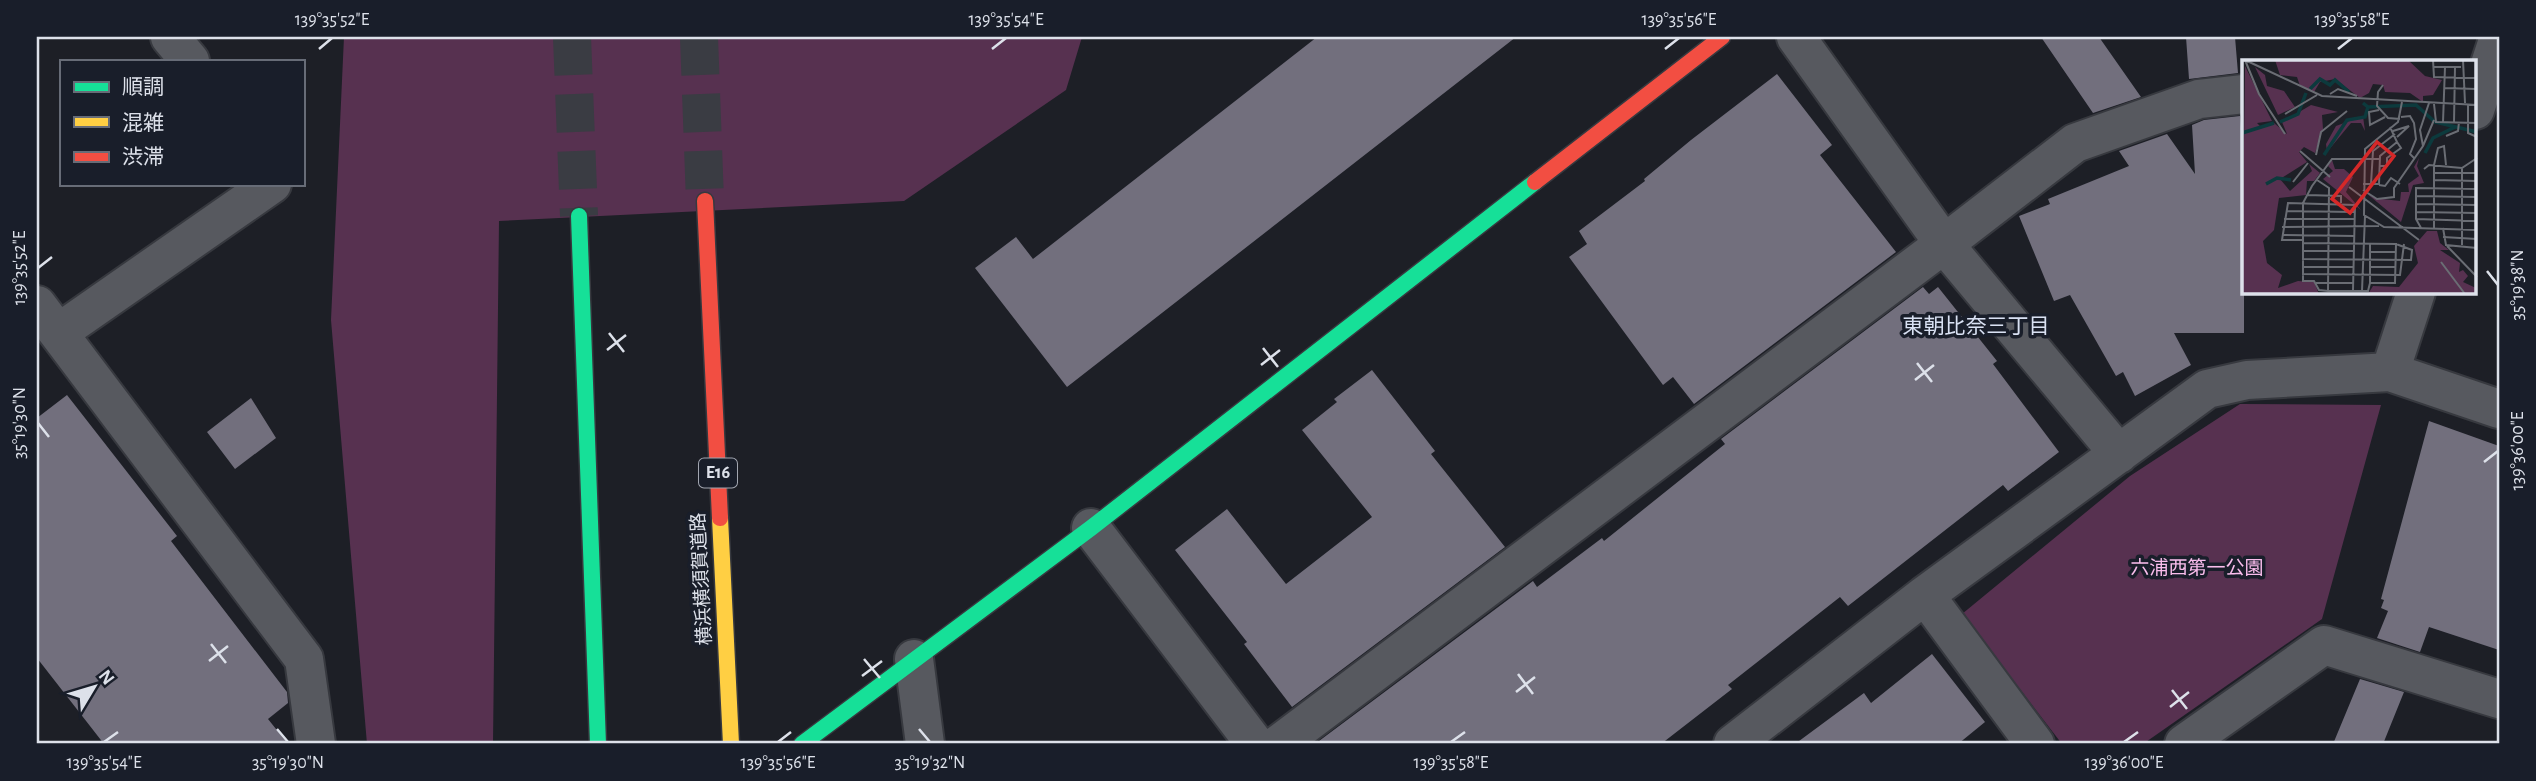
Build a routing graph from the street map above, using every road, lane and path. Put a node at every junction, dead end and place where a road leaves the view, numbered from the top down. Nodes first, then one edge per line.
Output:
1 (170, 37) edge
2 (1722, 37) edge
3 (1796, 37) edge
4 (2499, 37) edge
5 (189, 60) edge
6 (2242, 94) edge
7 (2476, 108) edge
8 (2476, 111) edge
9 (2499, 119) edge
10 (269, 186) edge
11 (705, 201) tunnel mouth
12 (579, 216) tunnel mouth
13 (1944, 244) junction
14 (2415, 294) edge
15 (48, 319) edge
16 (2390, 372) junction
17 (2499, 409) edge
18 (2119, 454) junction
19 (1091, 528) junction
20 (1925, 595) junction
21 (914, 659) junction
22 (2499, 699) edge
23 (316, 744) edge
24 (598, 744) edge
25 (731, 744) edge
26 (802, 744) edge
27 (925, 744) edge
28 (1255, 744) edge
29 (1279, 744) edge
30 (1733, 744) edge
31 (2035, 744) edge
32 (2184, 744) edge

1 - 5 street
2 - 19 main road
3 - 13 street
4 - 7 street
6 - 13 street
8 - 9 street
10 - 15 street
11 - 25 main road, 横浜横須賀道路 / E16
12 - 24 main road
13 - 18 street
13 - 29 street
14 - 16 street
15 - 23 street
16 - 17 street
16 - 18 street
18 - 20 street
19 - 21 main road
19 - 28 street
20 - 30 street
20 - 31 street
21 - 26 main road
21 - 27 street
22 - 32 street

